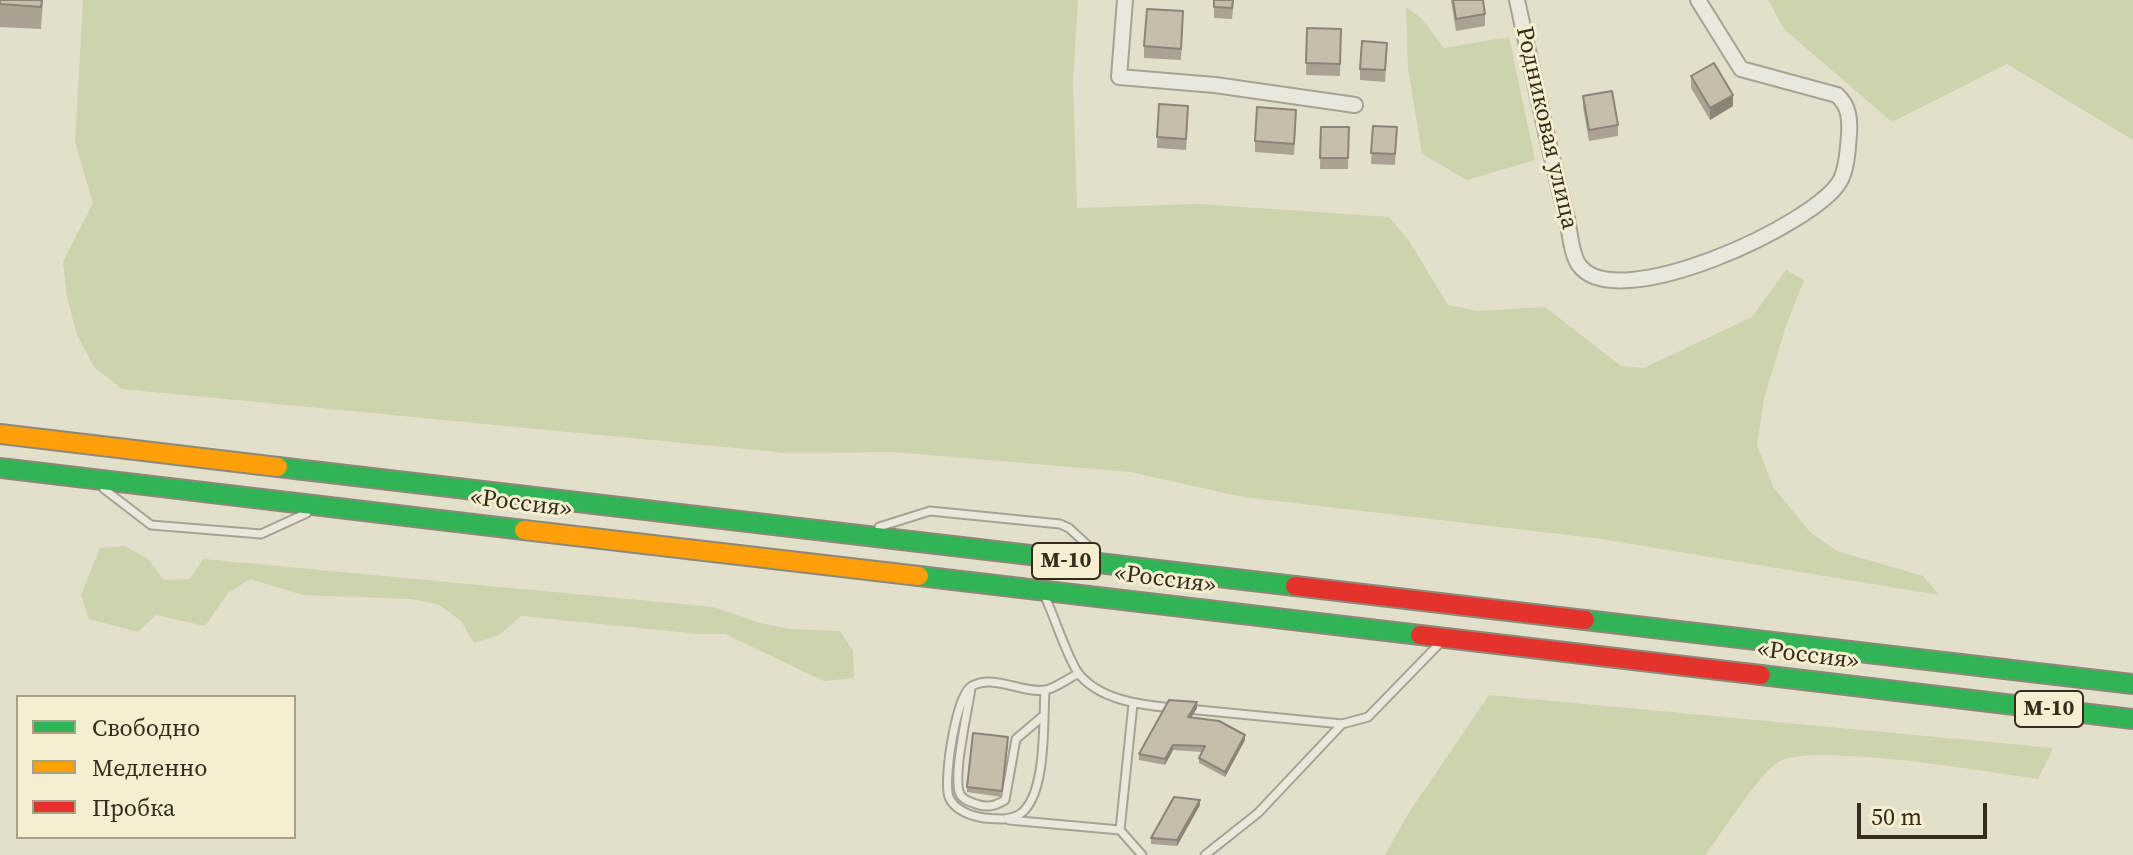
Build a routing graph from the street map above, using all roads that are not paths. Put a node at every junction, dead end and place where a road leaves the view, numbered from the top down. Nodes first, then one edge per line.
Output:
1 (1125, 0) edge
2 (1517, 0) edge
3 (1698, 0) edge
4 (1355, 105) dead end
5 (0, 434) edge
6 (0, 468) edge
7 (90, 478) junction
8 (325, 506) junction
9 (856, 535) junction
10 (1109, 566) junction
11 (1042, 589) junction
12 (1446, 636) junction
13 (1078, 674) junction
14 (2133, 684) edge
15 (972, 686) junction
16 (1045, 690) junction
17 (1133, 704) junction
18 (1043, 716) junction
19 (2133, 719) edge
20 (1342, 724) junction
21 (1003, 820) junction
22 (1120, 830) junction
23 (1142, 855) edge
24 (1205, 855) edge

1 - 4 street
2 - 3 street, Родниковая улица
5 - 9 highway, «Россия» / М-10
6 - 7 highway, «Россия» / М-10
7 - 8 highway, «Россия» / М-10
7 - 8 lane
8 - 11 highway, «Россия» / М-10
9 - 10 highway, «Россия» / М-10
9 - 10 lane
10 - 14 highway, «Россия» / М-10
11 - 12 highway, «Россия» / М-10
11 - 13 lane
12 - 19 highway, «Россия» / М-10
12 - 20 lane
13 - 16 lane
13 - 17 lane
15 - 16 lane
15 - 18 lane
15 - 21 lane
16 - 18 lane
17 - 20 lane
17 - 22 lane
18 - 21 lane
20 - 24 lane
21 - 22 lane
22 - 23 lane

